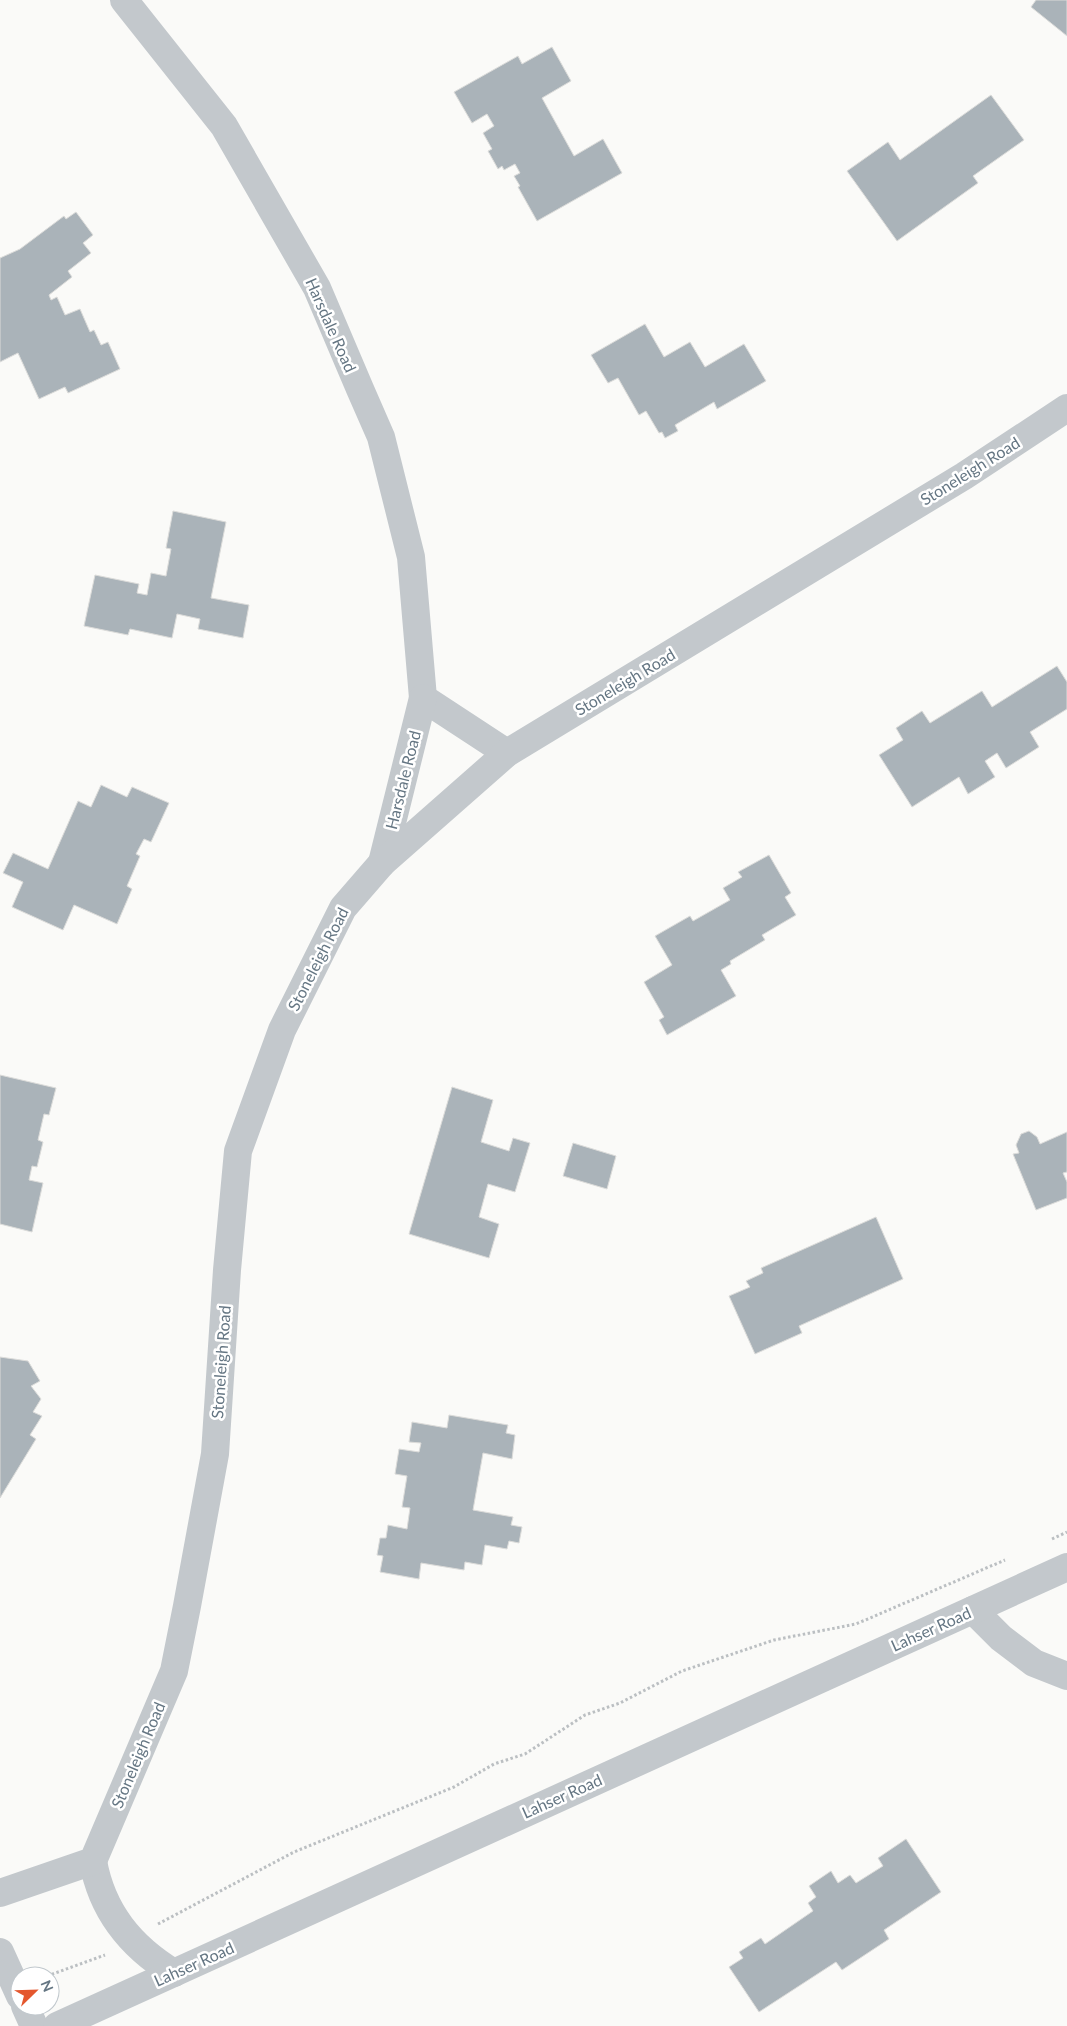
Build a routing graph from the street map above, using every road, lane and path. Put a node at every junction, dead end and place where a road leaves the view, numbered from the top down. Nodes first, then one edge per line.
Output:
1 (124, 0) edge
2 (1067, 408) edge
3 (424, 698) junction
4 (507, 753) junction
5 (382, 863) junction
6 (1067, 1532) edge
7 (1049, 1540) dead end
8 (1006, 1559) dead end
9 (1067, 1567) edge
10 (973, 1610) junction
11 (1067, 1676) edge
12 (93, 1861) junction
13 (0, 1893) edge
14 (163, 1922) dead end
15 (0, 1952) edge
16 (106, 1954) dead end
17 (60, 1971) edge
18 (174, 1973) junction
19 (10, 1974) edge
20 (57, 2026) edge

1 - 3 street, Harsdale Road
2 - 4 street, Stoneleigh Road
3 - 4 street
3 - 5 street, Harsdale Road
4 - 5 street, Stoneleigh Road
5 - 12 street, Stoneleigh Road
6 - 7 path
8 - 14 path
9 - 10 street, Lahser Road
10 - 11 street
10 - 18 street, Lahser Road
12 - 13 street
12 - 18 street
15 - 19 street
16 - 17 path
18 - 20 street, Lahser Road

